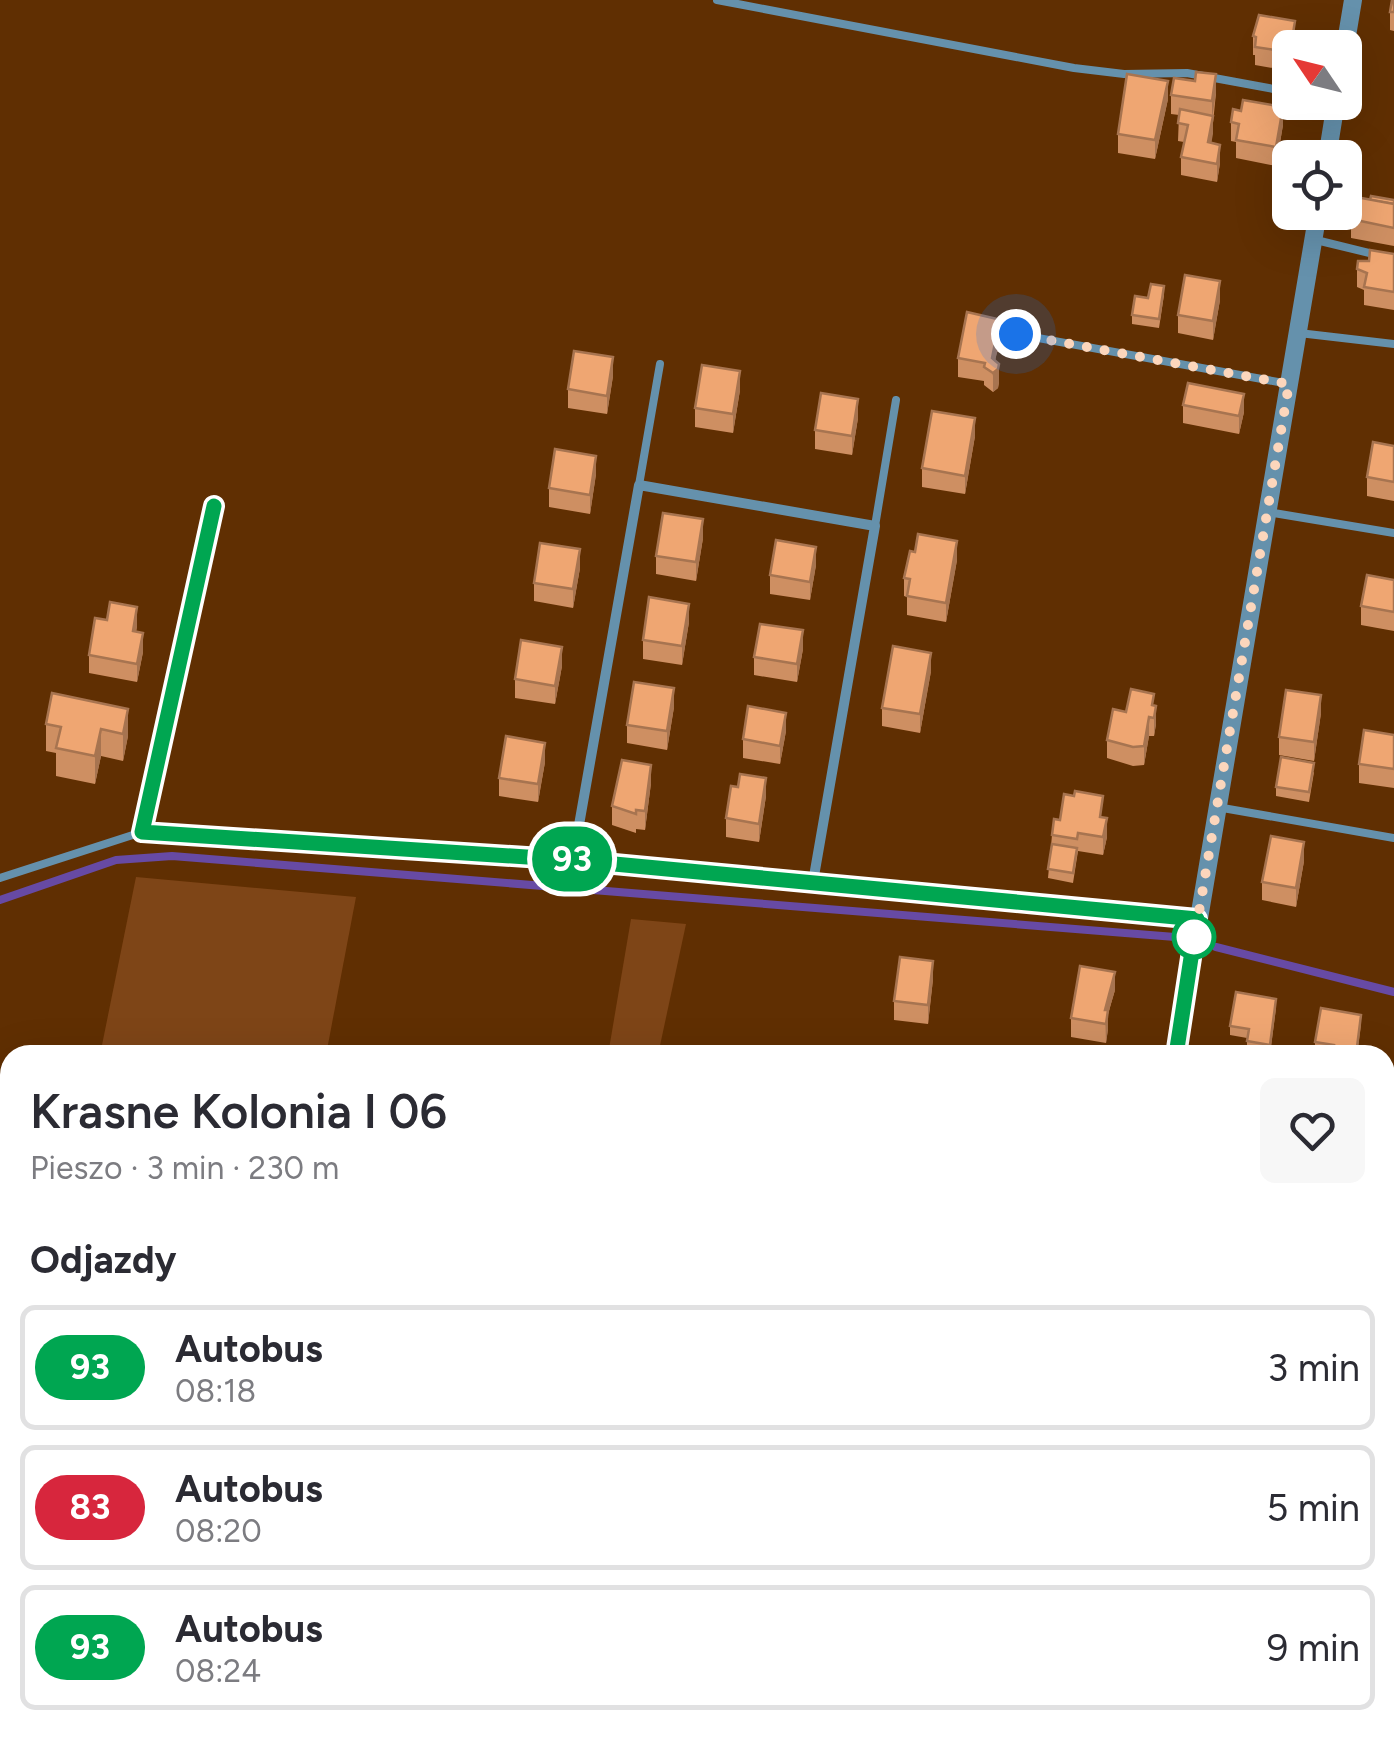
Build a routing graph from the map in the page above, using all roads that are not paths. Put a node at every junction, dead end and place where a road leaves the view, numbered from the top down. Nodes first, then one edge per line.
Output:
1 (717, 0) edge
2 (1353, 0) edge
3 (1348, 30) edge
4 (1272, 89) edge
5 (1315, 230) edge
6 (1313, 240) junction
7 (1394, 259) edge
8 (1298, 333) junction
9 (1016, 334) dead end
10 (1394, 344) edge
11 (660, 364) dead end
12 (1289, 384) junction
13 (896, 400) dead end
14 (640, 485) junction
15 (214, 506) dead end
16 (1268, 512) junction
17 (875, 526) junction
18 (1394, 533) edge
19 (1216, 807) junction
20 (142, 832) junction
21 (1394, 838) edge
22 (572, 860) junction
23 (0, 878) edge
24 (813, 882) junction
25 (1197, 919) junction
26 (1178, 1045) edge

1 - 4 lane
2 - 3 street
5 - 6 street
6 - 7 lane
6 - 8 street
8 - 10 lane
8 - 12 street
9 - 12 lane
11 - 14 lane
12 - 16 street
13 - 17 lane
14 - 17 street
14 - 22 street
15 - 20 lane
16 - 18 lane
16 - 19 street
17 - 24 street
19 - 21 lane
19 - 25 street
20 - 22 street
20 - 23 lane
22 - 24 street
24 - 25 street
25 - 26 street

